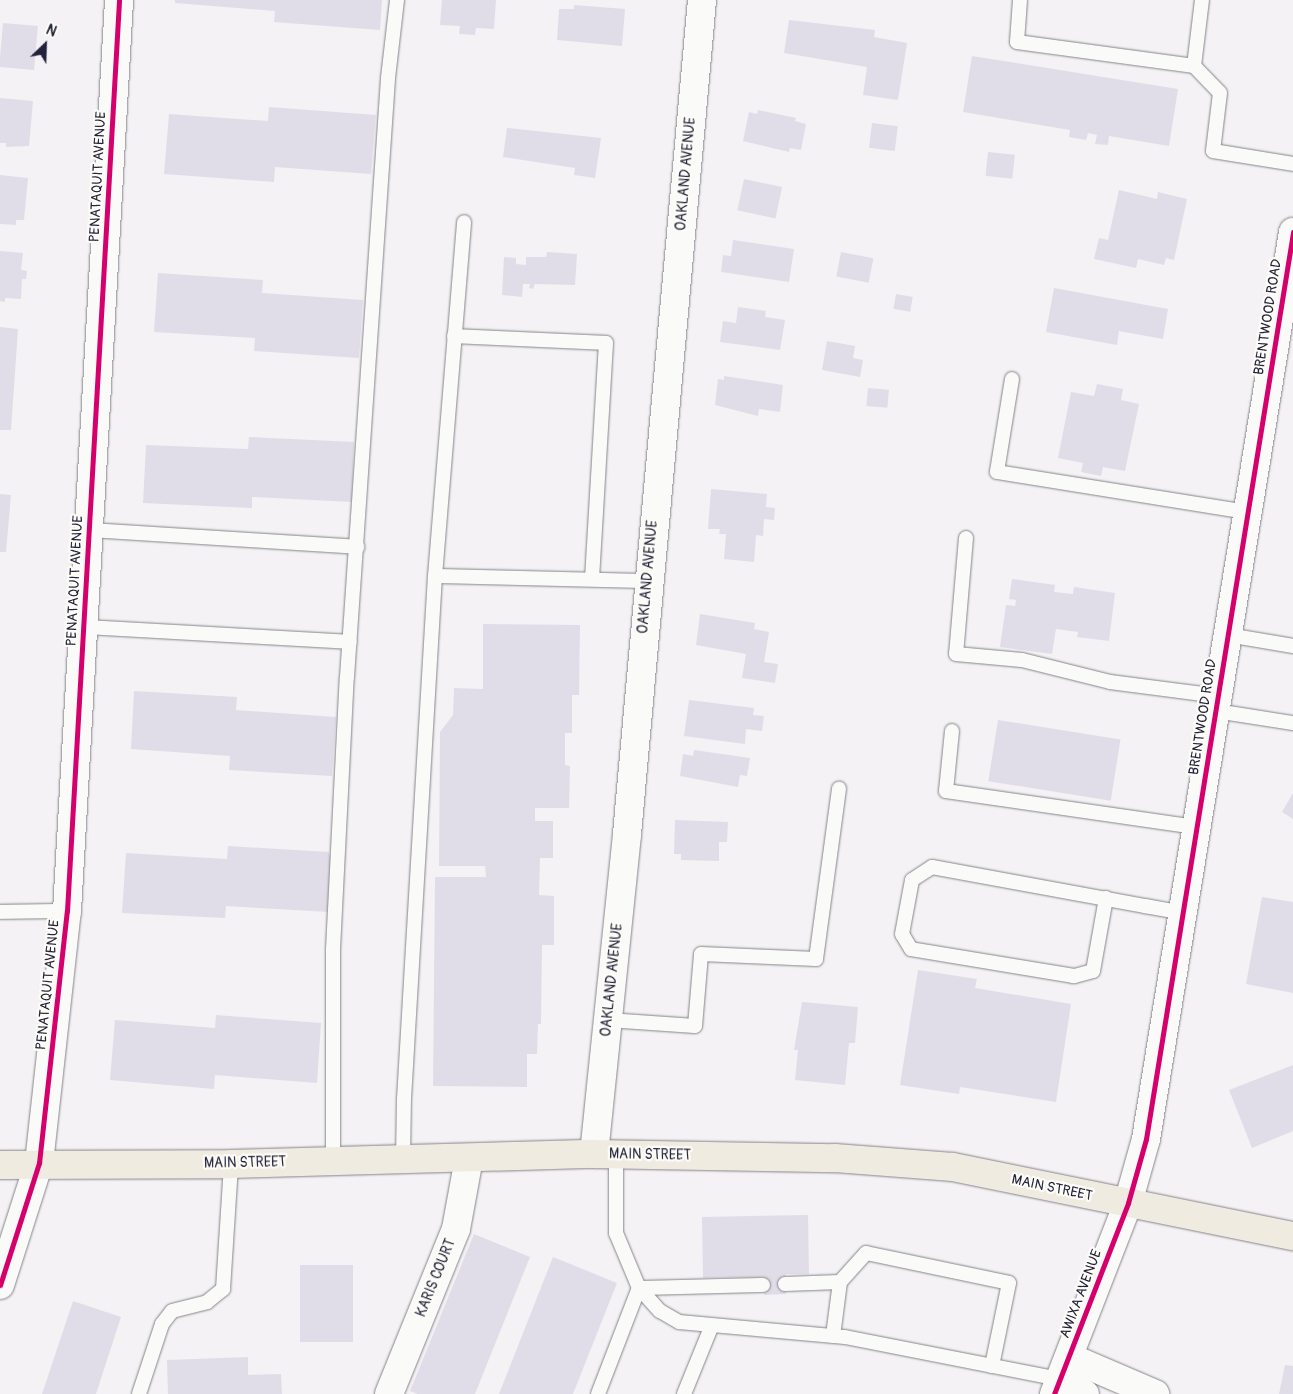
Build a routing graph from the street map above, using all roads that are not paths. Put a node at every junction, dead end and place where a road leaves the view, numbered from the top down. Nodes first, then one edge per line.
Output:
1 (119, 0) edge
2 (397, 0) edge
3 (702, 0) edge
4 (1020, 0) edge
5 (1202, 0) edge
6 (1194, 66) junction
7 (1293, 164) edge
8 (464, 222) dead end
9 (1293, 232) edge
10 (454, 336) junction
11 (1284, 346) edge
12 (1012, 379) dead end
13 (1248, 512) junction
14 (89, 530) junction
15 (966, 538) dead end
16 (357, 547) junction
17 (435, 576) junction
18 (592, 579) junction
19 (648, 581) junction
20 (84, 627) junction
21 (1228, 635) junction
22 (350, 642) junction
23 (1293, 646) edge
24 (1217, 704) junction
25 (1293, 723) edge
26 (952, 731) dead end
27 (838, 789) dead end
28 (1197, 827) junction
29 (1106, 898) junction
30 (67, 911) junction
31 (0, 912) edge
32 (1183, 913) junction
33 (608, 1020) junction
34 (605, 1154) junction
35 (469, 1158) junction
36 (403, 1160) junction
37 (333, 1161) junction
38 (39, 1163) junction
39 (231, 1164) junction
40 (0, 1165) edge
41 (1128, 1203) junction
42 (1293, 1236) edge
43 (840, 1282) junction
44 (786, 1284) dead end
45 (0, 1285) edge
46 (763, 1285) dead end
47 (639, 1288) junction
48 (712, 1325) junction
49 (833, 1336) junction
50 (992, 1366) junction
51 (1061, 1377) edge
52 (139, 1394) edge
53 (389, 1394) edge
54 (598, 1394) edge
55 (684, 1394) edge
56 (1085, 1394) edge
57 (1155, 1394) edge

1 - 14 street, PENATAQUIT AVENUE
2 - 16 lane
3 - 19 street, OAKLAND AVENUE
4 - 6 lane
5 - 6 lane
6 - 7 lane
8 - 10 lane
9 - 11 street, BRENTWOOD ROAD
10 - 17 lane
10 - 18 lane
11 - 13 street, BRENTWOOD ROAD
12 - 13 lane
13 - 21 street, BRENTWOOD ROAD
14 - 16 lane
14 - 20 street, PENATAQUIT AVENUE
15 - 24 lane
16 - 22 lane
17 - 18 lane
17 - 36 lane
18 - 19 lane
19 - 33 street, OAKLAND AVENUE
20 - 22 lane
20 - 30 street, PENATAQUIT AVENUE
21 - 23 lane
21 - 24 street, BRENTWOOD ROAD
22 - 37 lane
24 - 25 lane
24 - 28 street, BRENTWOOD ROAD
26 - 28 lane
27 - 33 lane
28 - 32 street, BRENTWOOD ROAD
29 - 29 lane
29 - 32 lane
30 - 31 lane
30 - 38 street, PENATAQUIT AVENUE
32 - 41 street, BRENTWOOD ROAD
33 - 34 street, OAKLAND AVENUE
34 - 35 main road, MAIN STREET
34 - 41 main road, MAIN STREET
34 - 47 lane
35 - 36 main road, MAIN STREET
35 - 53 street, KARIS COURT
36 - 37 main road, MAIN STREET
37 - 39 main road, MAIN STREET
38 - 39 main road, MAIN STREET
38 - 40 main road, MAIN STREET
38 - 45 street, PENATAQUIT AVENUE
39 - 52 lane
41 - 42 main road, MAIN STREET
41 - 51 street, AWIXA AVENUE
43 - 44 lane
43 - 49 lane
43 - 50 lane
46 - 47 lane
47 - 48 lane
47 - 54 lane
48 - 49 lane
48 - 55 lane
49 - 50 lane
50 - 51 lane
51 - 56 street
51 - 57 street

